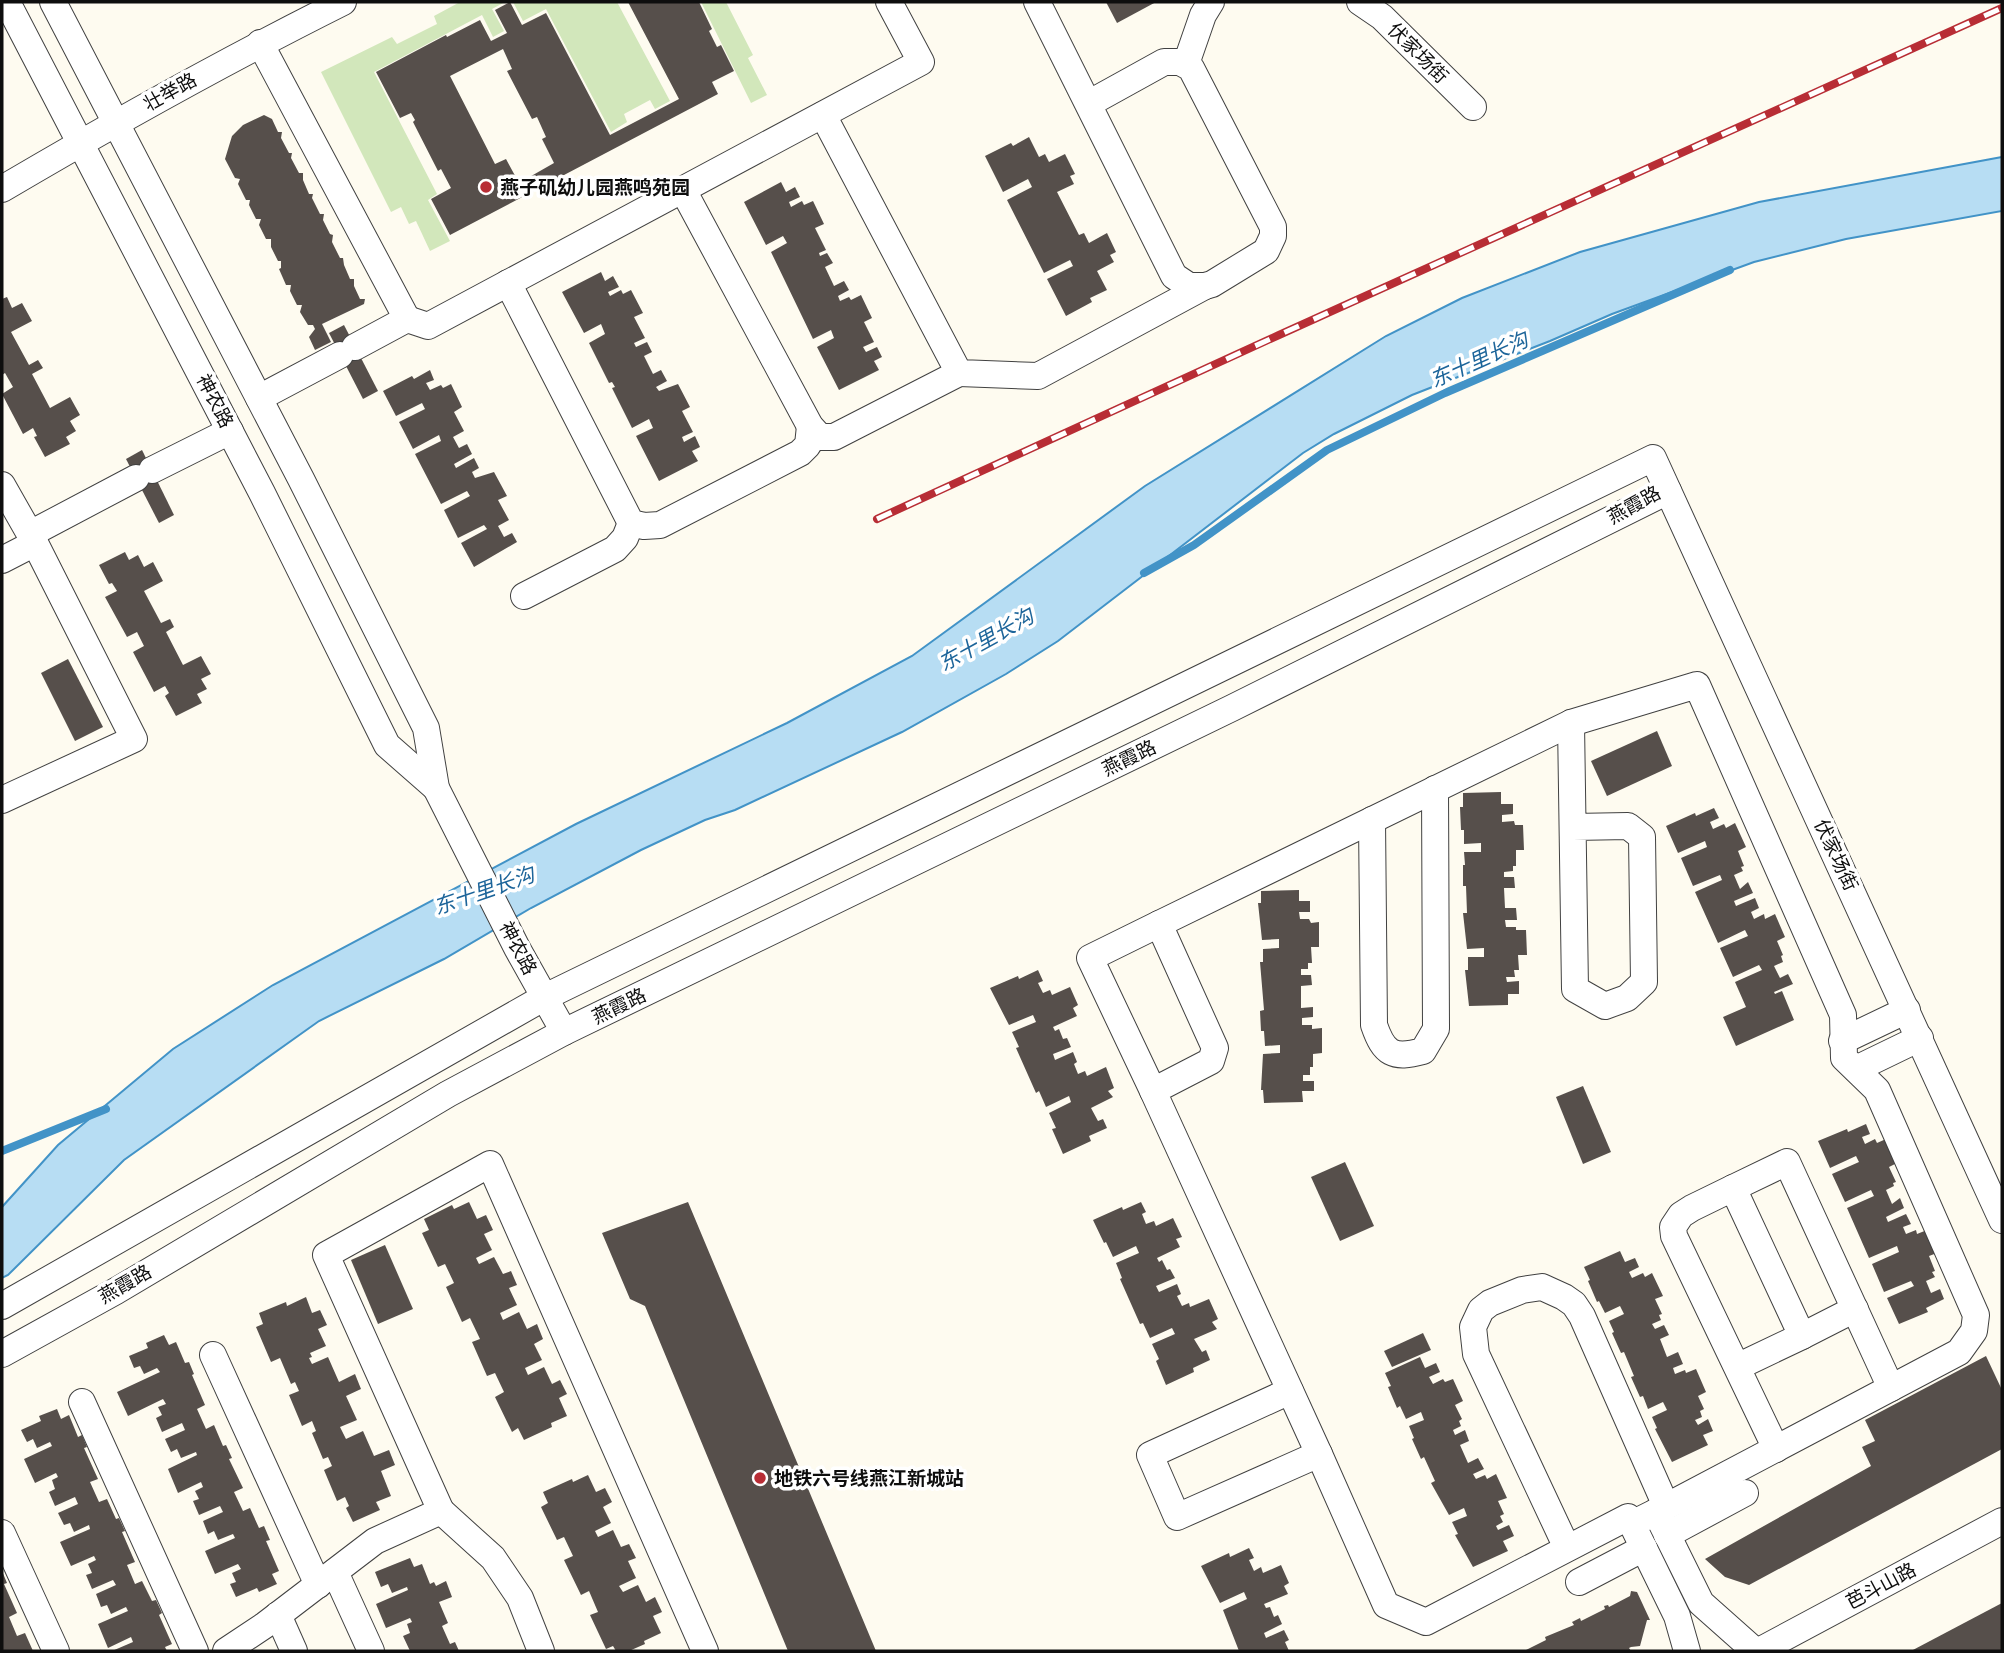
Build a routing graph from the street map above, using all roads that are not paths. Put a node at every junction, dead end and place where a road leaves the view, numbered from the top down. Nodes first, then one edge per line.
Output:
1 (7, 2) edge
2 (53, 2) edge
3 (343, 2) edge
4 (889, 2) edge
5 (1037, 2) edge
6 (1211, 2) edge
7 (1360, 2) edge
8 (260, 43) junction
9 (1186, 64) junction
10 (1088, 104) junction
11 (1473, 107) dead end
12 (822, 115) junction
13 (115, 122) junction
14 (81, 142) junction
15 (2, 189) edge
16 (683, 190) junction
17 (508, 283) junction
18 (1205, 286) junction
19 (407, 319) junction
20 (958, 373) junction
21 (259, 398) junction
22 (810, 426) junction
23 (230, 431) junction
24 (2, 485) edge
25 (1668, 491) junction
26 (631, 523) junction
27 (32, 539) junction
28 (2, 560) edge
29 (524, 596) dead end
30 (1571, 723) junction
31 (436, 788) junction
32 (1435, 789) junction
33 (2, 800) edge
34 (1372, 820) junction
35 (1573, 827) junction
36 (1159, 925) junction
37 (545, 997) junction
38 (1908, 1010) junction
39 (564, 1032) junction
40 (1920, 1038) junction
41 (1842, 1041) junction
42 (1856, 1069) junction
43 (1153, 1091) junction
44 (1733, 1188) junction
45 (2002, 1220) edge
46 (2, 1306) edge
47 (1854, 1309) junction
48 (1802, 1335) junction
49 (2, 1354) edge
50 (213, 1355) dead end
51 (1737, 1367) junction
52 (1891, 1388) junction
53 (1290, 1391) junction
54 (82, 1402) dead end
55 (1776, 1448) junction
56 (1319, 1454) junction
57 (1745, 1493) dead end
58 (442, 1511) junction
59 (1663, 1518) junction
60 (2002, 1521) edge
61 (2, 1534) edge
62 (1638, 1536) junction
63 (1567, 1548) junction
64 (326, 1578) junction
65 (1578, 1582) dead end
66 (278, 1615) junction
67 (56, 1651) edge
68 (195, 1651) edge
69 (226, 1651) edge
70 (294, 1651) edge
71 (372, 1651) edge
72 (541, 1651) edge
73 (705, 1651) edge
74 (1687, 1651) edge
75 (1757, 1651) edge

1 - 14 street, 神农路
2 - 13 street, 神农路
3 - 8 street, 壮举路
4 - 12 street
5 - 10 street
6 - 9 street
7 - 11 street, 伏家场街
8 - 13 street, 壮举路
8 - 19 street
9 - 10 street
9 - 18 street
10 - 18 street
12 - 16 street
12 - 20 street
13 - 14 street, 壮举路
13 - 21 street, 神农路
14 - 15 street, 壮举路
14 - 23 street, 神农路
16 - 17 street
16 - 22 street
17 - 19 street
17 - 26 street
18 - 20 street
19 - 21 street
20 - 22 street
21 - 31 street, 神农路
22 - 26 street
23 - 27 street
23 - 31 street, 神农路
24 - 27 street
25 - 37 street, 燕霞路
25 - 38 street, 伏家场街
25 - 39 street, 燕霞路
26 - 29 street
27 - 28 street
27 - 33 street
30 - 32 street
30 - 35 street
30 - 41 street
31 - 37 street, 神农路
32 - 34 street
32 - 34 street
34 - 36 street
35 - 35 street
36 - 43 street
36 - 43 street
37 - 39 street, 神农路
37 - 46 street, 燕霞路
38 - 40 street, 伏家场街
38 - 41 street
39 - 49 street, 燕霞路
40 - 42 street
40 - 45 street, 伏家场街
41 - 42 street
42 - 52 street
43 - 53 street
44 - 47 street
44 - 48 street
44 - 51 street
47 - 48 street
47 - 52 street
48 - 51 street
50 - 64 street
51 - 55 street
52 - 55 street
53 - 56 street
53 - 56 street
54 - 68 street
55 - 59 street
56 - 63 street
57 - 59 street
58 - 64 street
58 - 72 street
58 - 73 street
59 - 62 street
59 - 63 street
59 - 75 street
60 - 75 street, 芭斗山路
61 - 67 street
62 - 63 street
62 - 65 street
62 - 74 street
64 - 66 street
64 - 71 street
66 - 69 street
66 - 70 street

